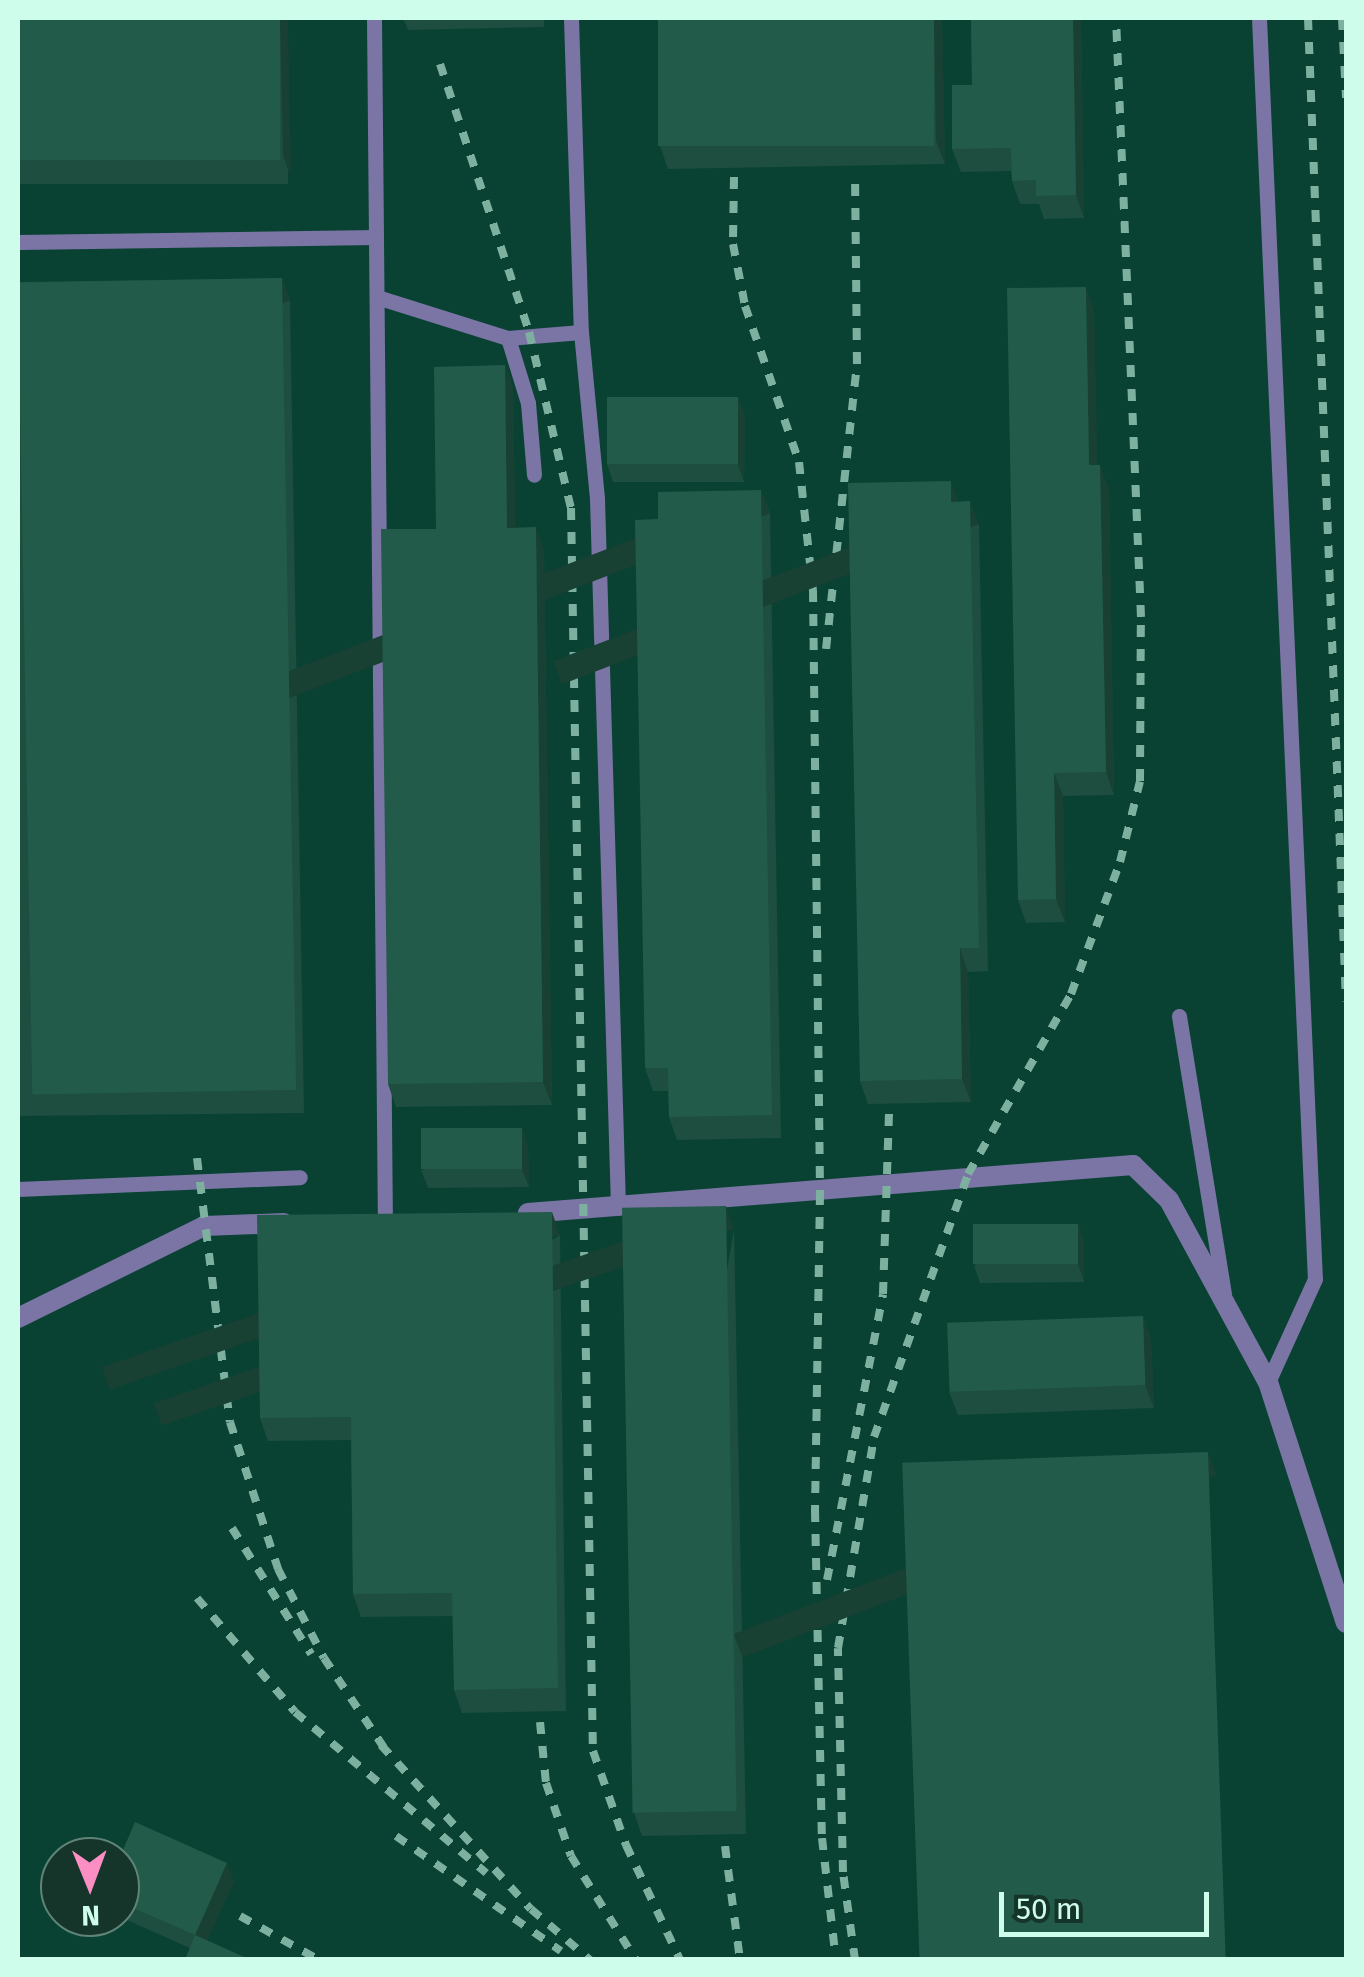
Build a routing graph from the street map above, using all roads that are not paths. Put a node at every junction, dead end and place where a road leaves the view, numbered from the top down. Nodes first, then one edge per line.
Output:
1 (374, 18) edge
2 (571, 18) edge
3 (1259, 18) edge
4 (376, 236) junction
5 (18, 242) edge
6 (377, 298) junction
7 (581, 332) junction
8 (508, 338) junction
9 (534, 474) dead end
10 (1180, 1016) dead end
11 (300, 1178) dead end
12 (18, 1188) edge
13 (618, 1208) junction
14 (498, 1214) edge
15 (386, 1219) edge
16 (313, 1222) edge
17 (1224, 1297) junction
18 (18, 1318) edge
19 (1268, 1382) junction
20 (1346, 1622) edge

1 - 4 lane
2 - 7 lane
3 - 19 lane
4 - 5 lane
4 - 6 lane
6 - 8 lane
6 - 15 lane
7 - 8 lane
7 - 13 lane
8 - 9 lane
10 - 17 lane
11 - 12 lane
13 - 14 street
13 - 17 street
16 - 18 street
17 - 19 street
19 - 20 street

